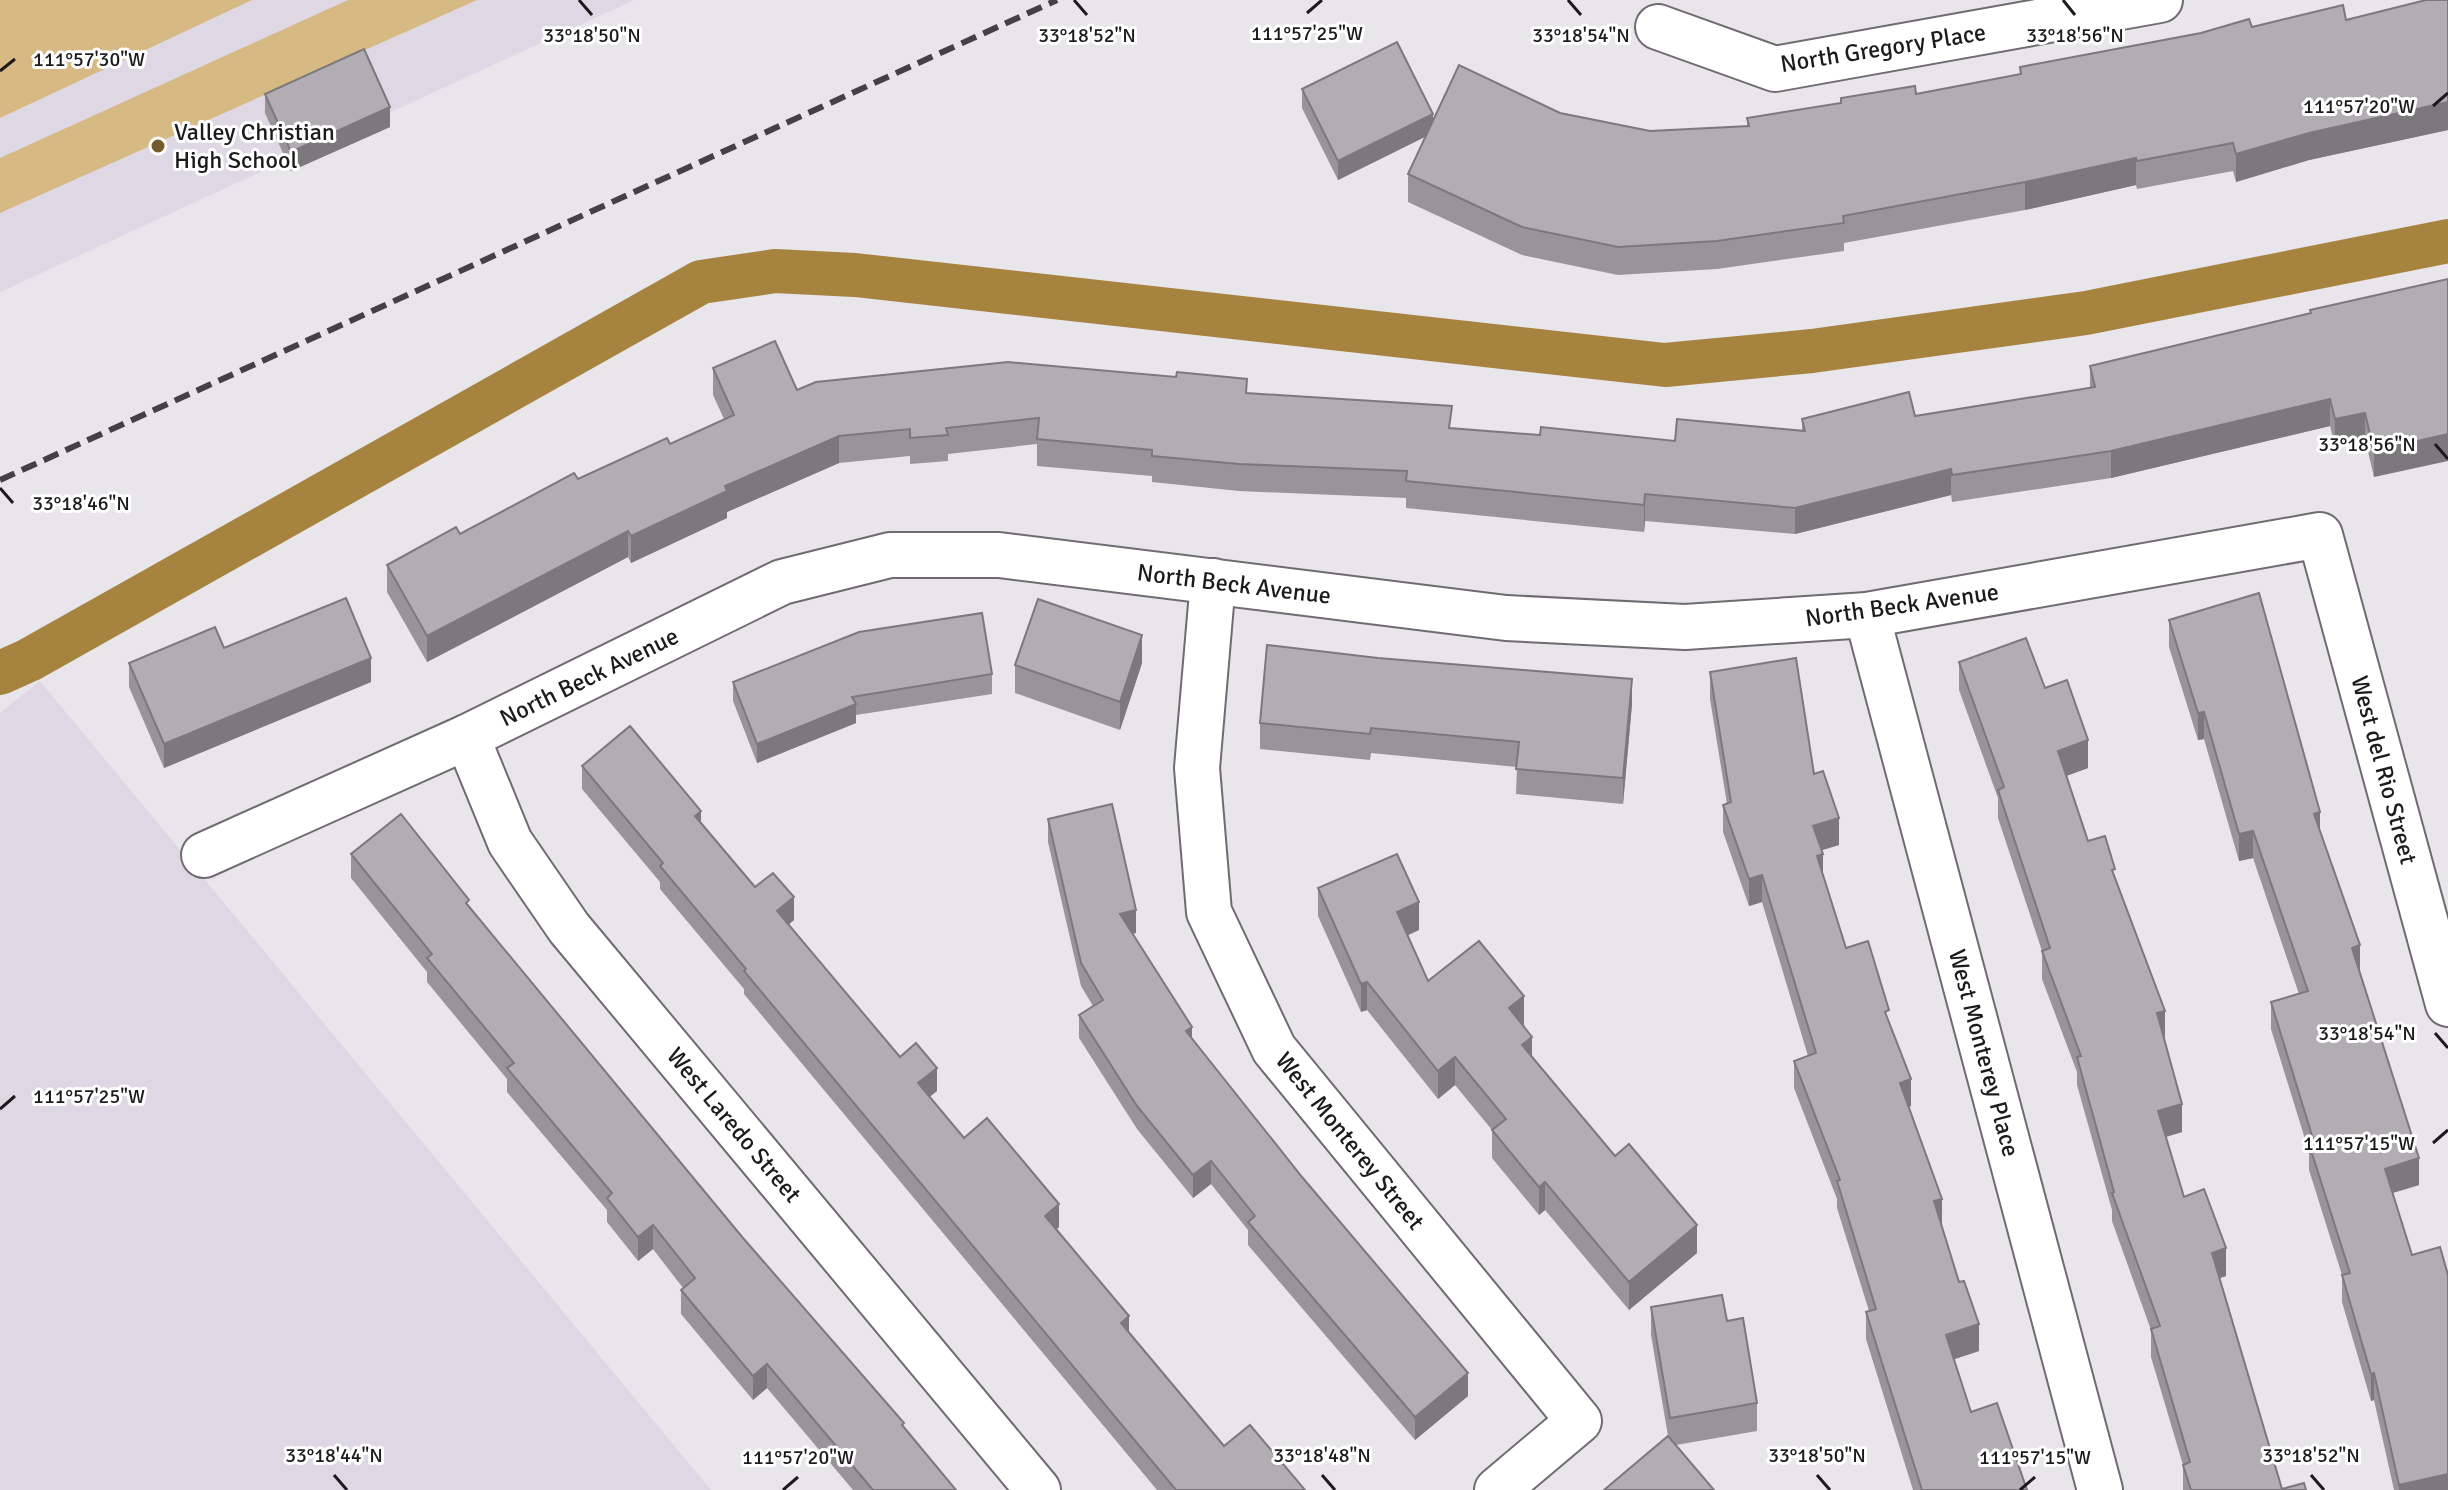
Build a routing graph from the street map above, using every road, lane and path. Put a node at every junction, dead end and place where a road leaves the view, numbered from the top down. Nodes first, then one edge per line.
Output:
1 (2160, 0) edge
2 (1658, 27) dead end
3 (2320, 535) joint
4 (1213, 581) junction
5 (1867, 615) junction
6 (467, 737) junction
7 (204, 855) dead end
8 (2448, 1004) edge
9 (1038, 1490) edge
10 (1497, 1490) edge
11 (2100, 1490) edge

1 - 2 street, North Gregory Place
3 - 5 street, North Beck Avenue
3 - 8 street, West del Rio Street
4 - 5 street, North Beck Avenue
4 - 6 street, North Beck Avenue
4 - 10 street, West Monterey Street
5 - 11 street, West Monterey Place
6 - 7 street, North Beck Avenue
6 - 9 street, West Laredo Street

